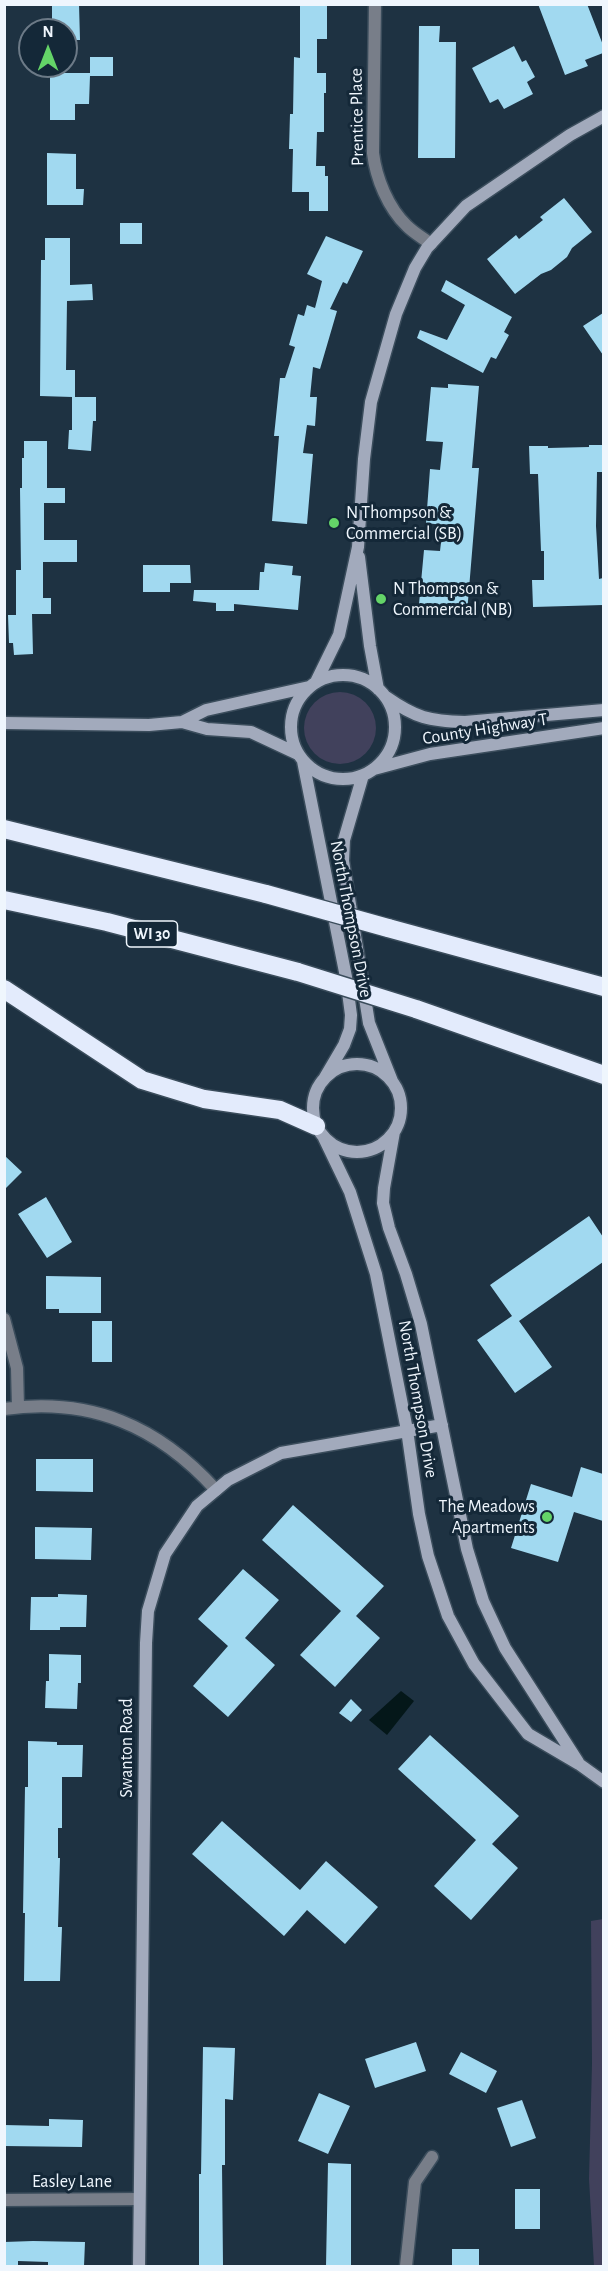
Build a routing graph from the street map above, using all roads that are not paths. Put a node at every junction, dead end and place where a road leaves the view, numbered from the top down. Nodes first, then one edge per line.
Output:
1 (375, 4) edge
2 (603, 116) edge
3 (431, 244) junction
4 (358, 547) junction
5 (313, 684) junction
6 (381, 692) junction
7 (603, 710) edge
8 (182, 722) junction
9 (4, 723) edge
10 (603, 728) edge
11 (301, 758) junction
12 (368, 772) junction
13 (4, 829) edge
14 (4, 900) edge
15 (603, 987) edge
16 (4, 988) edge
17 (603, 1075) edge
18 (324, 1079) junction
19 (392, 1081) junction
20 (320, 1132) junction
21 (394, 1132) junction
22 (4, 1319) edge
23 (18, 1407) junction
24 (4, 1409) edge
25 (442, 1425) junction
26 (407, 1430) junction
27 (216, 1490) junction
28 (579, 1764) junction
29 (603, 1782) edge
30 (432, 2157) dead end
31 (139, 2199) junction
32 (4, 2200) edge
33 (139, 2266) edge
34 (406, 2266) edge

1 - 3 street, Prentice Place
2 - 3 street
3 - 4 street
4 - 5 street
4 - 6 street
5 - 6 street
5 - 8 street
5 - 11 street
6 - 7 street, County Highway T
6 - 12 street
8 - 9 street
8 - 11 street
10 - 12 street, County Highway T
11 - 12 street
11 - 18 street, North Thompson Drive
12 - 19 street, North Thompson Drive
13 - 15 highway, bridge
14 - 17 highway, WI 30, bridge
16 - 20 highway
18 - 19 street
18 - 20 street
19 - 21 street
20 - 21 street
20 - 26 street, North Thompson Drive
21 - 25 street, North Thompson Drive
22 - 23 street
23 - 24 street
23 - 27 street
25 - 26 street, Swanton Road
25 - 28 street, North Thompson Drive
26 - 27 street, Swanton Road
26 - 28 street, North Thompson Drive
27 - 31 street, Swanton Road
28 - 29 street, North Thompson Drive
30 - 34 street
31 - 32 street, Easley Lane
31 - 33 street, Swanton Road

